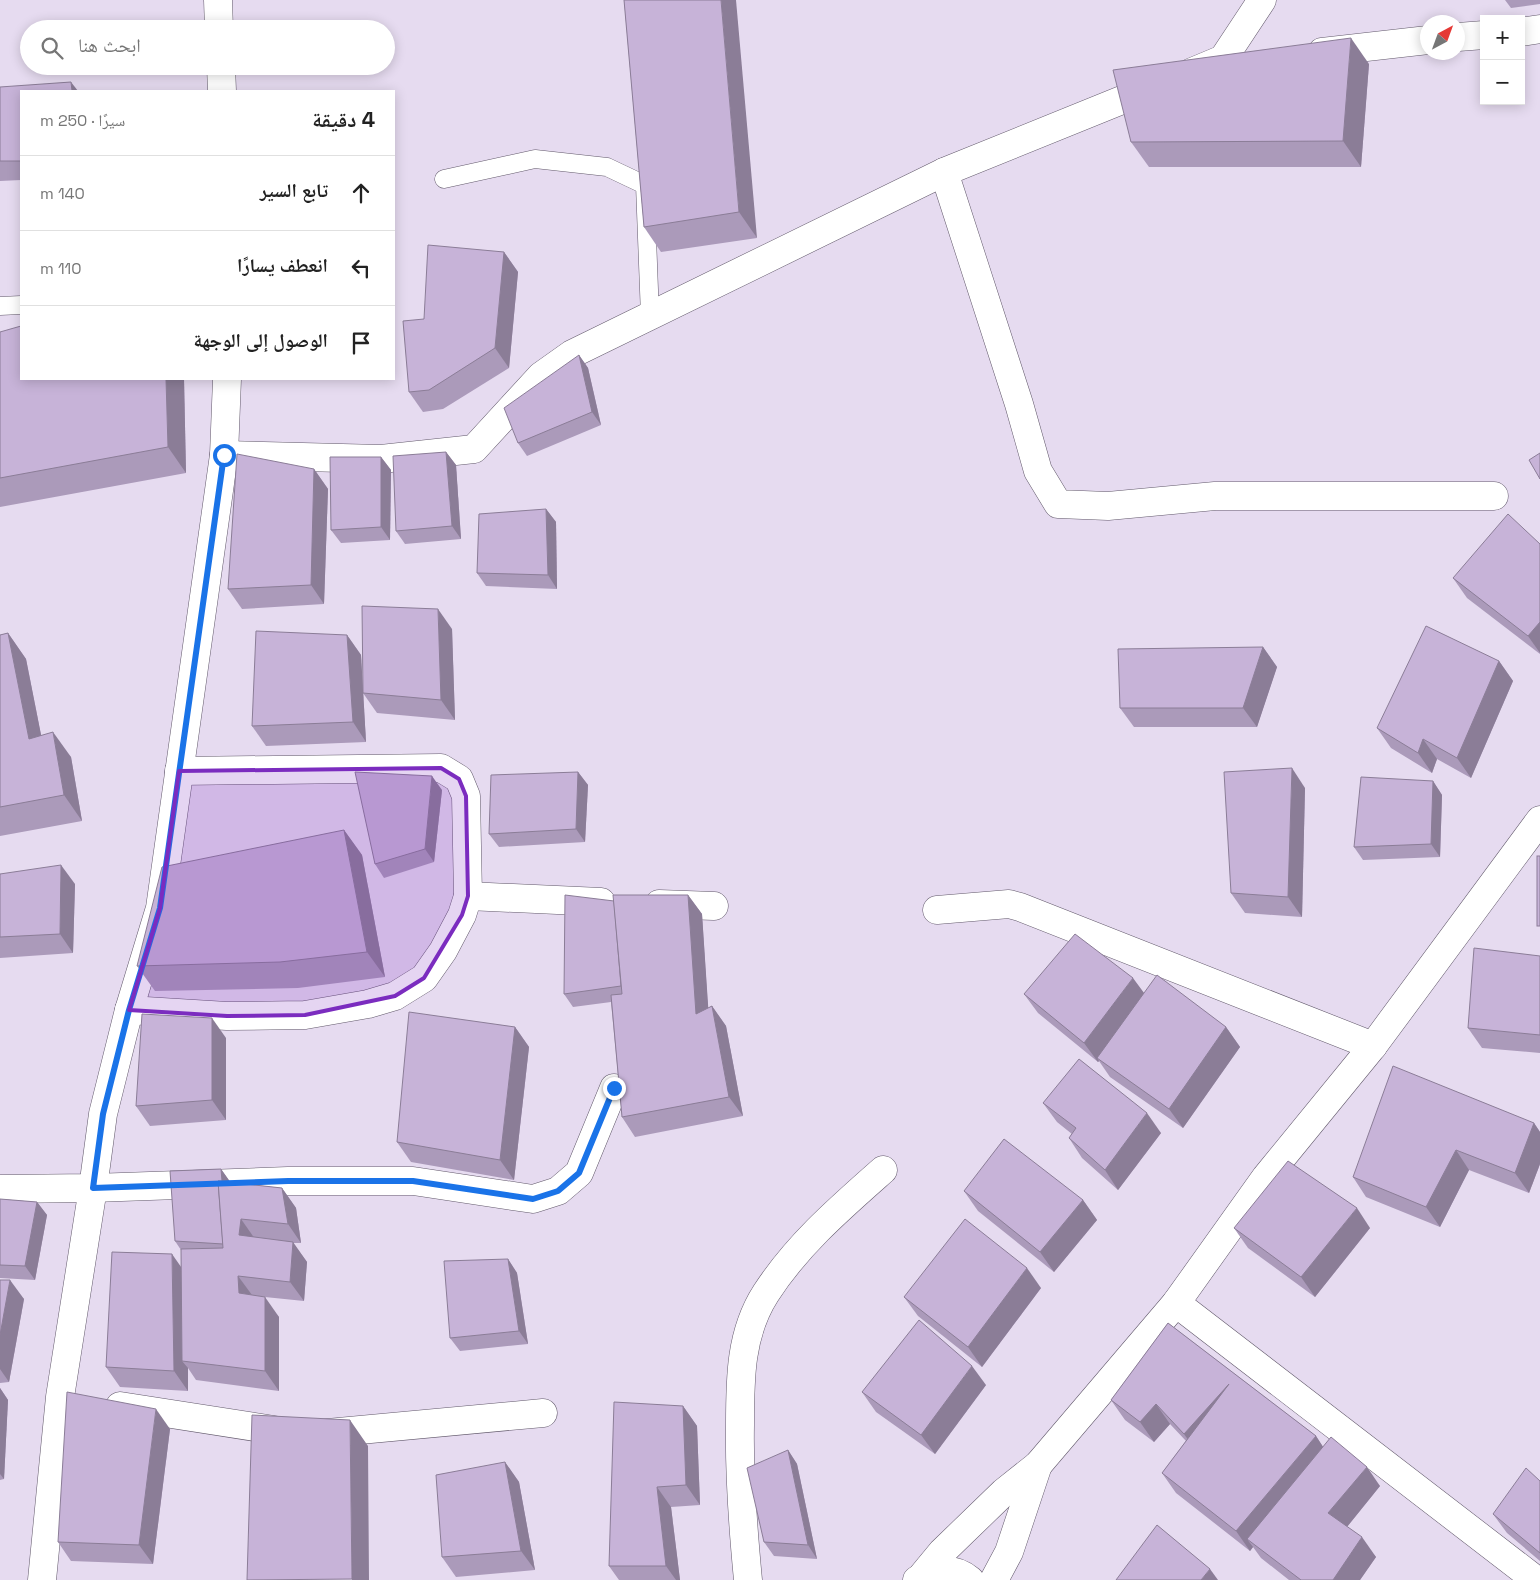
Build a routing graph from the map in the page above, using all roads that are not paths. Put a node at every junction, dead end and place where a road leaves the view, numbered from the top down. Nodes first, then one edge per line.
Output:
1 (218, 0) edge
2 (1262, 0) edge
3 (219, 20) edge
4 (1540, 29) edge
5 (1525, 31) edge
6 (1480, 35) edge
7 (1465, 36) edge
8 (1420, 41) edge
9 (1300, 55) edge
10 (1252, 58) edge
11 (1223, 59) junction
12 (221, 75) edge
13 (222, 90) edge
14 (944, 172) junction
15 (444, 179) dead end
16 (20, 305) edge
17 (0, 306) edge
18 (650, 316) junction
19 (227, 380) edge
20 (224, 455) junction
21 (1494, 496) dead end
22 (179, 771) junction
23 (1540, 820) edge
24 (468, 896) junction
25 (714, 906) dead end
26 (937, 910) dead end
27 (129, 1010) junction
28 (1373, 1046) junction
29 (614, 1088) dead end
30 (883, 1170) dead end
31 (93, 1188) junction
32 (0, 1189) edge
33 (1176, 1303) junction
34 (60, 1396) junction
35 (543, 1413) dead end
36 (1038, 1465) junction
37 (920, 1578) edge
38 (42, 1580) edge
39 (748, 1580) edge
40 (970, 1580) edge
41 (994, 1580) edge
42 (1536, 1580) edge

1 - 3 street
2 - 11 street
4 - 5 street
6 - 7 street
8 - 9 street
10 - 11 street
11 - 14 street
12 - 13 street
14 - 18 street
14 - 21 street
15 - 18 lane
16 - 17 lane
18 - 20 street
19 - 20 street
20 - 22 street
22 - 24 street
22 - 27 street
23 - 28 street
24 - 25 street
24 - 27 street
26 - 28 street
27 - 31 street
28 - 33 street
29 - 31 street
30 - 39 street
31 - 32 street
31 - 34 street
33 - 36 street
33 - 42 street
34 - 35 street
34 - 38 street
36 - 37 street
36 - 41 street
37 - 40 street

